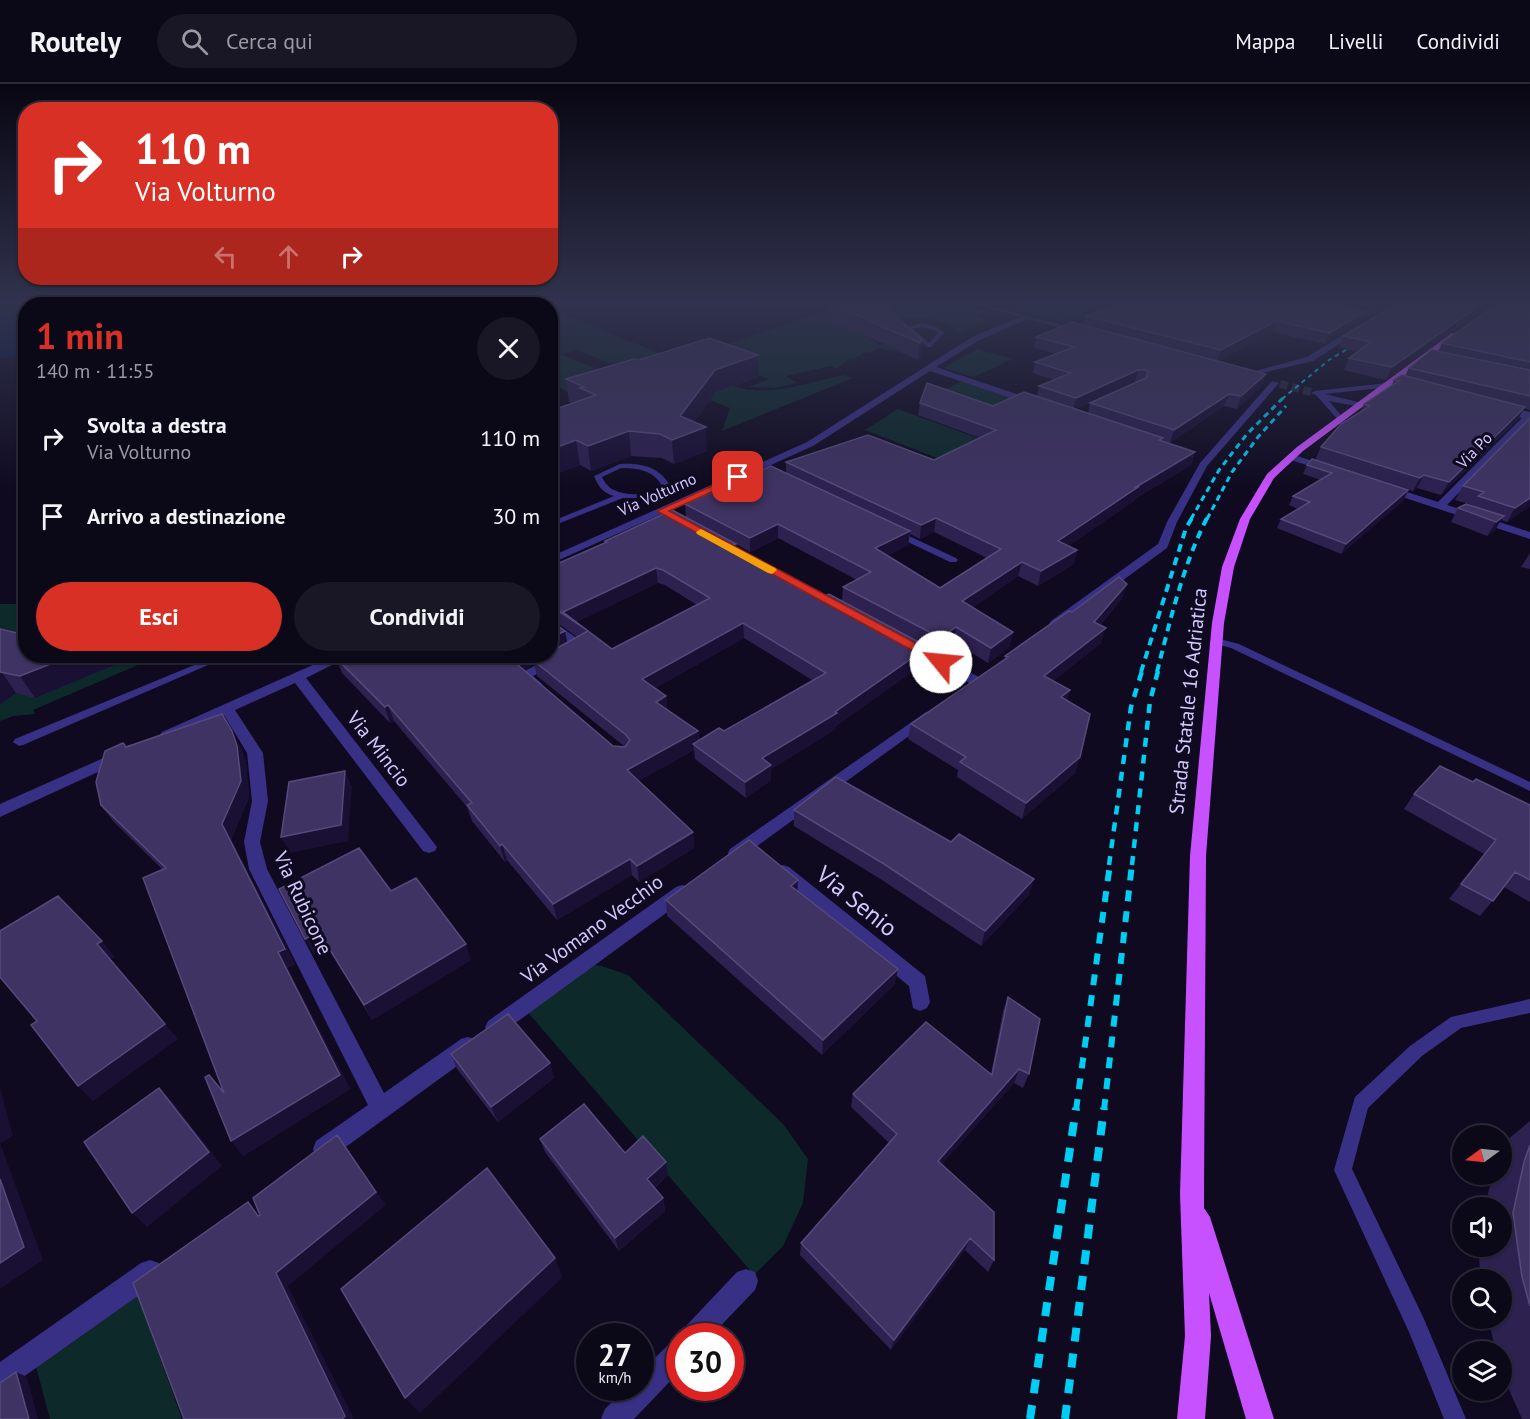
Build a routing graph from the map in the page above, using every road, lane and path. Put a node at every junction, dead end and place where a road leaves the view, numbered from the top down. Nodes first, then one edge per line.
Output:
1 (934, 365) edge
2 (1284, 365) tunnel mouth
3 (1415, 365) edge
4 (930, 368) junction
5 (1234, 372) edge
6 (1245, 375) junction
7 (1390, 383) junction
8 (1404, 384) edge
9 (1322, 394) junction
10 (1362, 404) junction
11 (1042, 405) edge
12 (1494, 408) edge
13 (1529, 416) edge
14 (1340, 420) junction
15 (1291, 457) junction
16 (1334, 471) edge
17 (1376, 485) edge
18 (622, 496) junction
19 (658, 496) junction
20 (1440, 506) junction
21 (670, 511) junction
22 (558, 522) edge
23 (889, 530) edge
24 (1530, 536) edge
25 (712, 538) edge
26 (558, 558) edge
27 (953, 560) dead end
28 (846, 611) edge
29 (558, 630) edge
30 (1041, 633) edge
31 (898, 639) edge
32 (1216, 640) junction
33 (558, 658) edge
34 (207, 663) edge
35 (327, 663) edge
36 (548, 663) edge
37 (994, 667) edge
38 (297, 676) junction
39 (976, 681) junction
40 (958, 693) edge
41 (550, 697) edge
42 (940, 706) edge
43 (227, 708) junction
44 (19, 742) dead end
45 (151, 742) edge
46 (129, 752) edge
47 (1530, 787) edge
48 (0, 811) edge
49 (748, 844) junction
50 (429, 847) dead end
51 (721, 864) edge
52 (694, 884) edge
53 (920, 1002) dead end
54 (1530, 1006) edge
55 (381, 1109) junction
56 (312, 1157) edge
57 (1192, 1194) junction
58 (166, 1261) edge
59 (746, 1281) dead end
60 (706, 1323) edge
61 (666, 1366) edge
62 (0, 1378) edge
63 (615, 1419) edge
64 (1191, 1419) edge
65 (1260, 1419) edge
66 (1455, 1419) edge

1 - 4 street, Via Volturno
2 - 6 street
3 - 7 main road, Strada Statale 16 Adriatica
4 - 11 street
4 - 21 street, Via Volturno
5 - 6 street
6 - 30 street
7 - 8 street
7 - 9 street
7 - 10 main road, Strada Statale 16 Adriatica
9 - 10 street
9 - 14 street
10 - 14 main road, Strada Statale 16 Adriatica
12 - 13 street
13 - 20 street, Via Po
14 - 15 main road, Strada Statale 16 Adriatica
15 - 16 street
15 - 32 main road, Strada Statale 16 Adriatica
17 - 20 street
18 - 19 lane
18 - 19 lane
18 - 22 lane
19 - 21 lane
20 - 24 street
21 - 26 street, Via Volturno
23 - 27 lane
25 - 28 street
29 - 33 street
31 - 39 street
32 - 47 lane
32 - 57 main road, Strada Statale 16 Adriatica
34 - 44 lane
35 - 38 street
36 - 41 street
37 - 39 street
38 - 43 street
38 - 50 street, Via Mincio
39 - 40 street
42 - 49 street
43 - 45 street
43 - 55 street, Via Rubicone
46 - 48 street
49 - 51 street
49 - 53 street, Via Senio
52 - 55 street, Via Vomano Vecchio
54 - 66 lane
55 - 56 street, Via Vomano Vecchio
57 - 64 main road, Strada Statale 16 Adriatica
57 - 65 main road, Strada Statale 16 Adriatica
58 - 62 street
59 - 60 street
61 - 63 street

